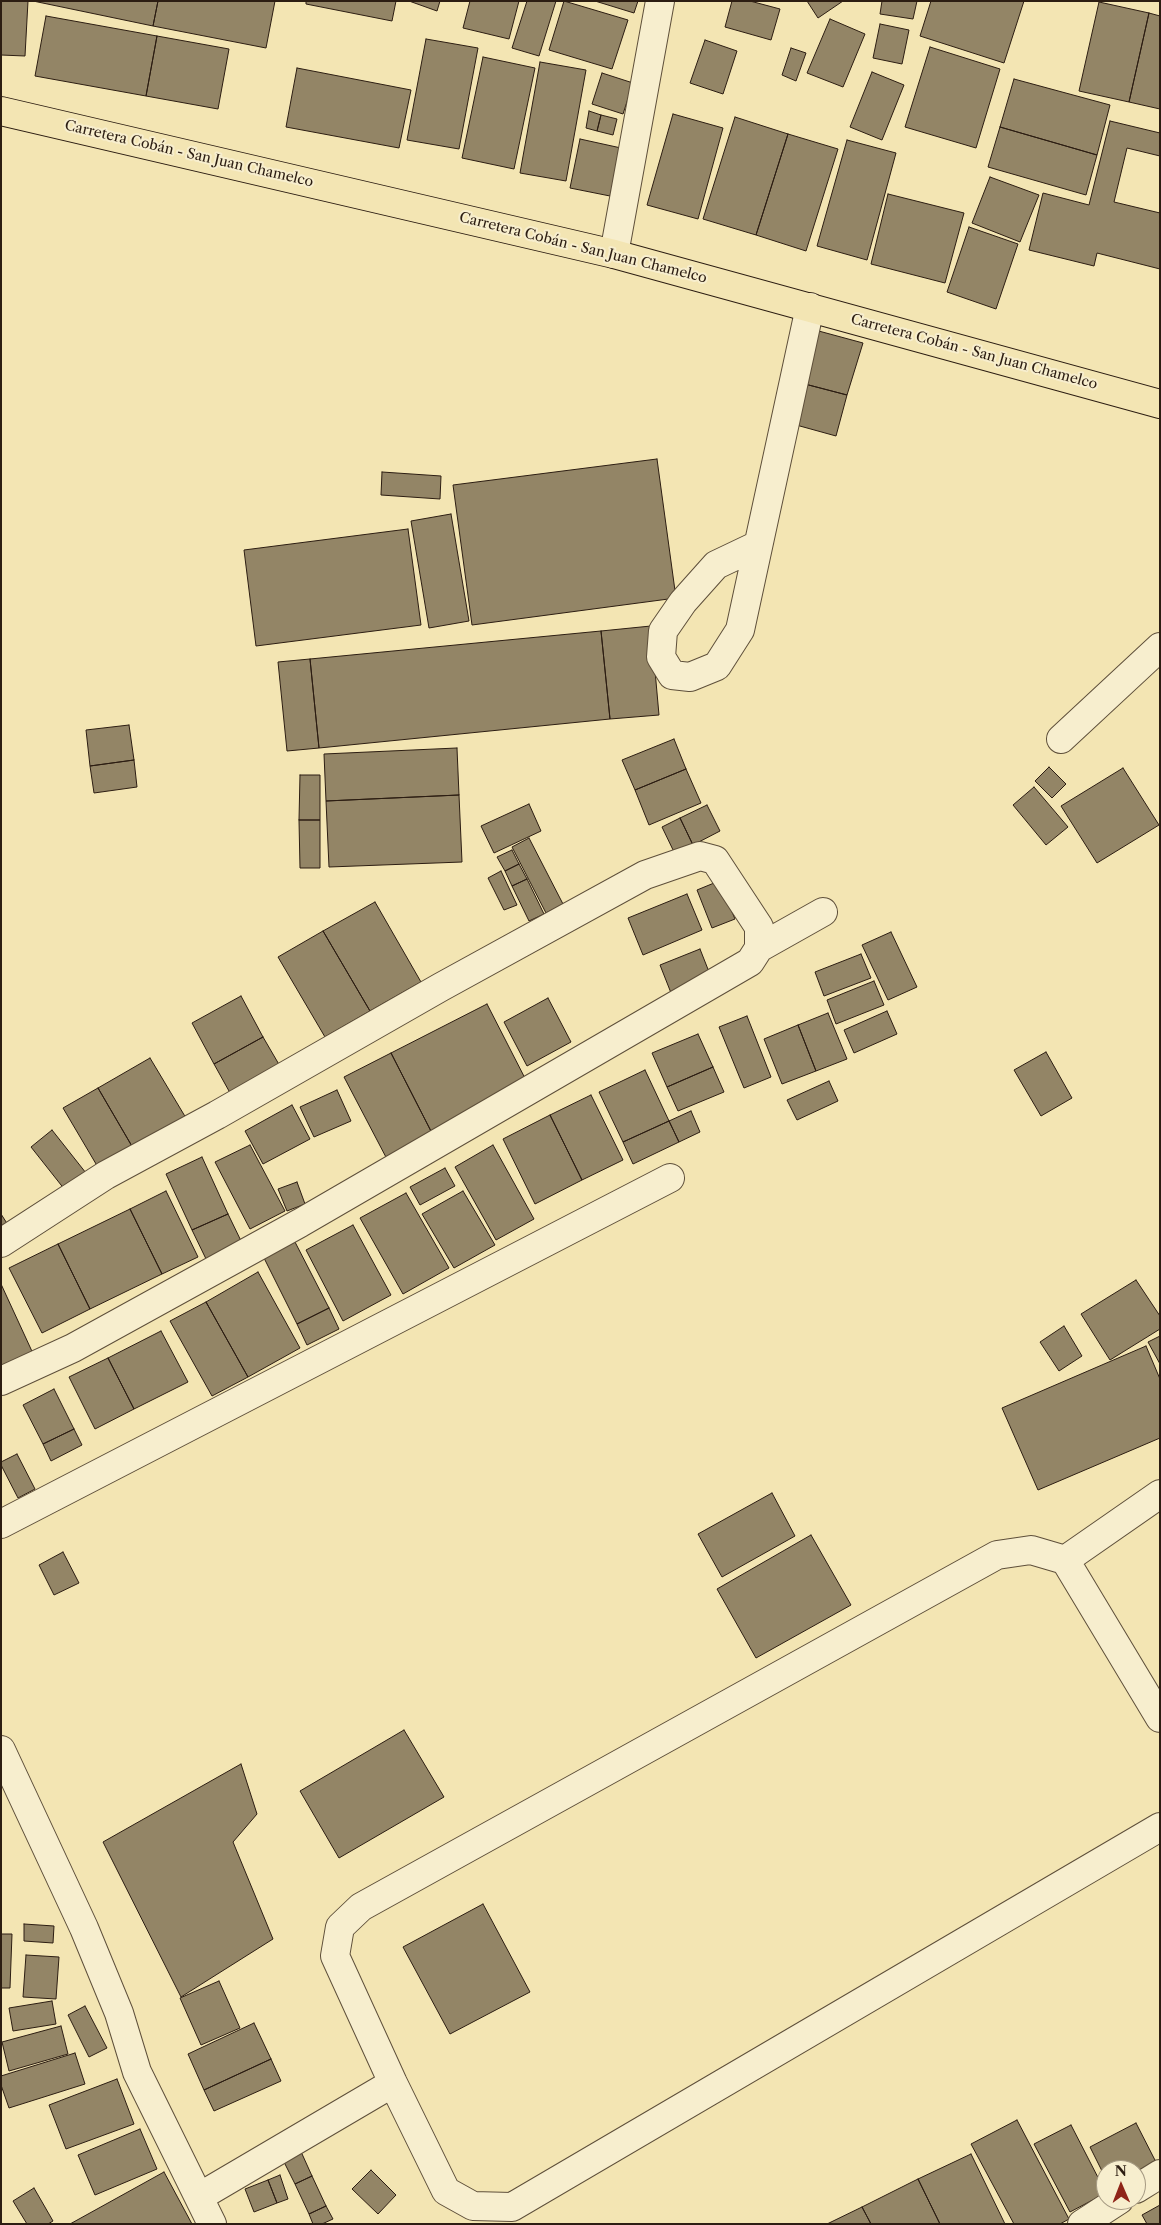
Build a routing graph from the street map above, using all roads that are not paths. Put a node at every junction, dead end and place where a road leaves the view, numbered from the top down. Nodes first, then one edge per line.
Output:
1 (660, 1) edge
2 (1, 111) edge
3 (614, 254) junction
4 (810, 307) junction
5 (1160, 404) edge
6 (758, 544) junction
7 (1160, 647) edge
8 (1061, 739) dead end
9 (823, 912) dead end
10 (759, 948) junction
11 (670, 1178) dead end
12 (1, 1243) edge
13 (1, 1382) edge
14 (1160, 1494) edge
15 (1, 1524) edge
16 (1065, 1560) junction
17 (1160, 1718) edge
18 (1, 1750) edge
19 (1160, 1827) edge
20 (393, 2083) junction
21 (1160, 2174) edge
22 (1146, 2183) edge
23 (199, 2197) junction
24 (1104, 2210) edge
25 (212, 2224) edge
26 (1082, 2224) edge

1 - 3 street
2 - 3 main road, Carretera Cobán - San Juan Chamelco
3 - 4 main road, Carretera Cobán - San Juan Chamelco
4 - 5 main road, Carretera Cobán - San Juan Chamelco
4 - 6 street
6 - 6 street
7 - 8 street
9 - 10 street
10 - 12 street
10 - 13 street
11 - 15 street
14 - 16 street
16 - 17 street
16 - 20 street
18 - 23 street
19 - 20 street
20 - 23 street
21 - 22 street
23 - 25 street
24 - 26 street

